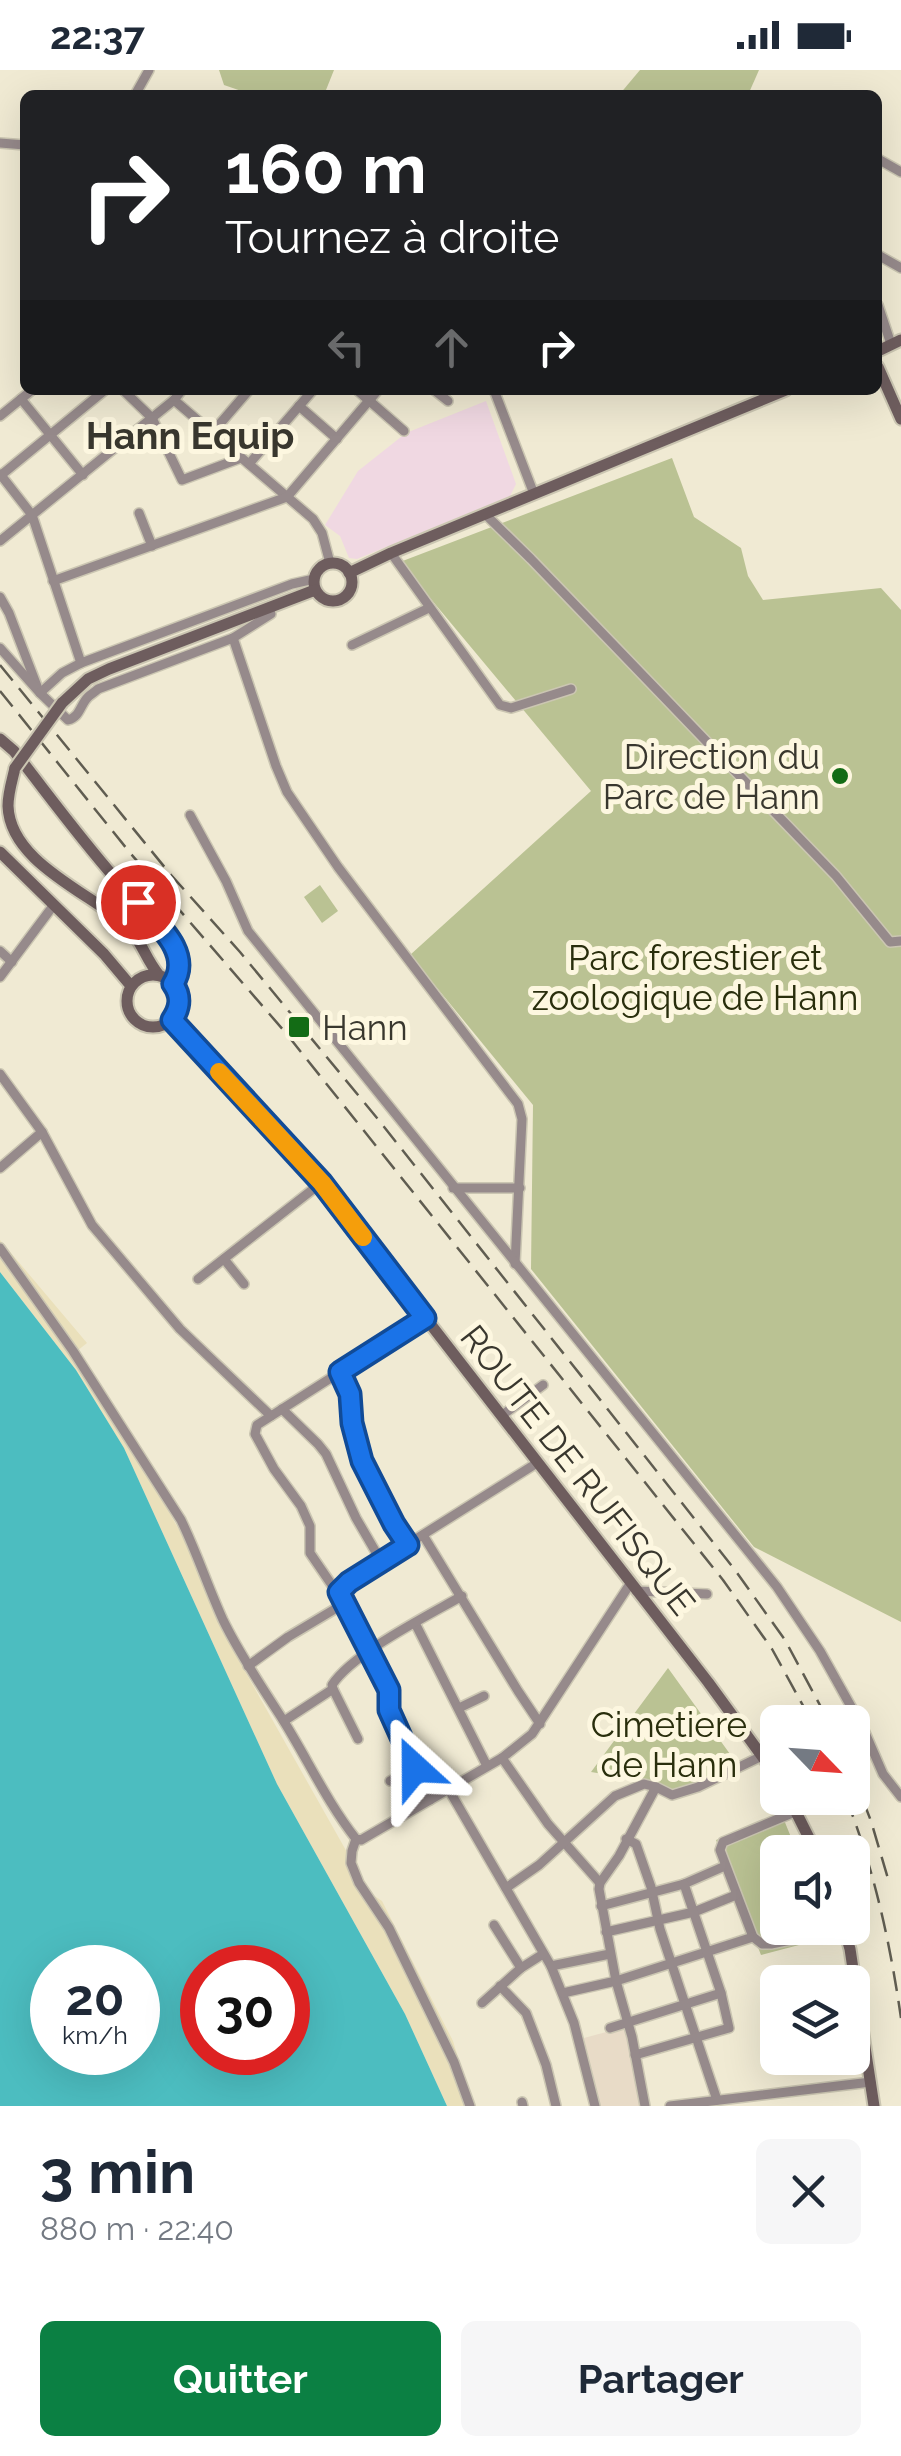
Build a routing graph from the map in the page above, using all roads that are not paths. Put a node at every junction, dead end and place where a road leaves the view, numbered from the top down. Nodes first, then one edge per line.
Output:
1 (882, 313) edge
2 (896, 342) edge
3 (882, 376) edge
4 (26, 395) edge
5 (99, 395) edge
6 (128, 395) edge
7 (178, 395) edge
8 (245, 395) edge
9 (309, 395) edge
10 (362, 395) edge
11 (374, 395) edge
12 (440, 395) edge
13 (496, 395) edge
14 (770, 395) edge
15 (21, 399) junction
16 (174, 400) junction
17 (369, 401) junction
18 (448, 401) dead end
19 (299, 406) junction
20 (0, 416) edge
21 (152, 418) junction
22 (901, 419) edge
23 (404, 431) dead end
24 (212, 433) junction
25 (50, 435) junction
26 (337, 439) junction
27 (245, 461) junction
28 (0, 475) edge
29 (83, 475) junction
30 (534, 494) junction
31 (287, 497) junction
32 (139, 513) dead end
33 (484, 514) junction
34 (32, 515) junction
35 (0, 541) edge
36 (152, 546) junction
37 (390, 553) junction
38 (330, 563) junction
39 (350, 573) junction
40 (53, 581) junction
41 (315, 585) junction
42 (294, 591) junction
43 (0, 596) edge
44 (270, 607) junction
45 (429, 608) junction
46 (233, 638) junction
47 (352, 646) dead end
48 (0, 648) edge
49 (81, 664) junction
50 (571, 689) dead end
51 (40, 694) junction
52 (0, 739) edge
53 (190, 815) dead end
54 (0, 852) edge
55 (54, 906) junction
56 (901, 941) edge
57 (0, 951) edge
58 (146, 960) junction
59 (12, 962) junction
60 (160, 975) junction
61 (0, 977) edge
62 (136, 982) junction
63 (173, 984) junction
64 (172, 1020) junction
65 (0, 1074) edge
66 (42, 1132) junction
67 (0, 1168) edge
68 (322, 1183) junction
69 (453, 1188) junction
70 (520, 1188) junction
71 (0, 1248) edge
72 (224, 1259) junction
73 (516, 1264) junction
74 (198, 1280) dead end
75 (244, 1284) dead end
76 (425, 1318) junction
77 (340, 1372) junction
78 (543, 1385) dead end
79 (282, 1409) junction
80 (270, 1416) junction
81 (501, 1416) junction
82 (537, 1462) junction
83 (423, 1535) junction
84 (408, 1545) junction
85 (382, 1561) junction
86 (633, 1588) junction
87 (339, 1592) junction
88 (706, 1594) dead end
89 (462, 1596) junction
90 (345, 1603) junction
91 (415, 1623) junction
92 (368, 1652) junction
93 (248, 1666) junction
94 (334, 1689) junction
95 (484, 1696) dead end
96 (458, 1708) junction
97 (284, 1722) junction
98 (540, 1724) junction
99 (358, 1739) dead end
100 (760, 1753) edge
101 (760, 1757) edge
102 (502, 1758) junction
103 (487, 1766) junction
104 (415, 1770) junction
105 (390, 1781) dead end
106 (656, 1787) junction
107 (449, 1790) junction
108 (901, 1797) edge
109 (430, 1800) junction
110 (787, 1815) edge
111 (356, 1839) junction
112 (626, 1839) junction
113 (563, 1844) junction
114 (725, 1866) junction
115 (600, 1883) junction
116 (684, 1884) junction
117 (506, 1888) junction
118 (652, 1892) junction
119 (736, 1896) junction
120 (601, 1906) junction
121 (694, 1912) junction
122 (658, 1920) junction
123 (494, 1925) dead end
124 (606, 1932) junction
125 (753, 1938) junction
126 (760, 1943) edge
127 (849, 1945) edge
128 (708, 1952) junction
129 (544, 1954) junction
130 (610, 1954) junction
131 (671, 1962) junction
132 (551, 1966) junction
133 (522, 1968) junction
134 (616, 1981) junction
135 (500, 1986) junction
136 (563, 1993) junction
137 (721, 1993) junction
138 (482, 2003) dead end
139 (685, 2003) junction
140 (628, 2022) junction
141 (610, 2028) dead end
142 (695, 2037) junction
143 (636, 2055) junction
144 (871, 2082) junction
145 (717, 2100) junction
146 (686, 2105) edge
147 (470, 2106) edge
148 (556, 2106) edge
149 (595, 2106) edge
150 (645, 2106) edge
151 (670, 2106) edge
152 (874, 2106) edge

1 - 2 street
3 - 22 main road
4 - 15 street
5 - 25 street
6 - 21 street
7 - 16 street
8 - 24 street
9 - 19 street
10 - 17 street
11 - 17 street
12 - 18 street
13 - 30 street
14 - 30 main road
15 - 20 street
15 - 25 street
16 - 21 street
16 - 24 street
17 - 23 street
17 - 26 street
19 - 26 street
19 - 27 street
21 - 27 street
21 - 29 street
24 - 27 street
25 - 28 street
25 - 29 street
26 - 31 street
27 - 31 street
28 - 34 street
29 - 34 street
30 - 33 main road
31 - 36 street
31 - 38 street
32 - 36 street
33 - 37 main road
33 - 56 street
34 - 35 street
34 - 40 street
36 - 40 street
37 - 39 main road
37 - 45 street
38 - 39 main road
38 - 41 main road
39 - 41 main road
40 - 49 street
41 - 42 main road
42 - 44 main road
42 - 49 street
43 - 51 street
44 - 46 street
44 - 58 main road, bridge
45 - 47 street
45 - 50 street
46 - 51 street
46 - 70 street
48 - 51 street
49 - 51 street
52 - 63 main road
53 - 69 street
54 - 55 main road
55 - 59 street
55 - 62 main road
57 - 59 street
58 - 60 main road
58 - 62 main road
59 - 61 street
60 - 62 main road
60 - 63 main road
62 - 64 main road
63 - 64 main road
64 - 68 main road, ROUTE DE RUFISQUE
65 - 66 street
66 - 67 street
66 - 80 street
68 - 72 street
68 - 76 main road, ROUTE DE RUFISQUE
69 - 70 street
69 - 73 street
70 - 73 street
71 - 93 street
72 - 74 street
72 - 75 street
73 - 108 street
76 - 77 street
76 - 81 main road, ROUTE DE RUFISQUE
77 - 79 street
77 - 84 street
78 - 81 street
79 - 80 street
79 - 85 street
80 - 87 street
81 - 82 main road, ROUTE DE RUFISQUE
82 - 83 street
82 - 86 main road, ROUTE DE RUFISQUE
83 - 84 street
83 - 89 street
84 - 85 street
85 - 87 street
86 - 88 street
86 - 98 street
86 - 100 main road, ROUTE DE RUFISQUE
87 - 90 street
89 - 91 street
89 - 98 street
90 - 92 street
90 - 93 street
91 - 92 street
91 - 96 street
92 - 94 street
92 - 104 street
93 - 97 street
94 - 97 street
94 - 99 street
95 - 96 street
96 - 103 street
97 - 111 street
98 - 102 street
101 - 106 street
102 - 103 street
102 - 113 street
103 - 107 street
104 - 105 street
104 - 109 street
106 - 112 street
106 - 113 street
107 - 109 street
107 - 117 street
109 - 111 street
110 - 114 street
111 - 147 street
112 - 115 street
112 - 118 street
113 - 115 street
113 - 117 street
114 - 116 street
114 - 119 street
115 - 120 street
116 - 118 street
116 - 121 street
117 - 129 street
118 - 120 street
118 - 122 street
119 - 121 street
119 - 125 street
120 - 124 street
121 - 122 street
121 - 128 street
122 - 124 street
122 - 131 street
123 - 133 street
124 - 130 street
125 - 126 street
125 - 128 street
127 - 144 main road
128 - 131 street
128 - 137 street
129 - 132 street
129 - 133 street
130 - 132 street
130 - 134 street
131 - 134 street
131 - 139 street
132 - 136 street
133 - 135 street
134 - 136 street
134 - 140 street
135 - 138 street
135 - 148 street
136 - 149 street
137 - 139 street
137 - 142 street
139 - 140 street
139 - 142 street
140 - 141 street
140 - 143 street
142 - 143 street
142 - 145 street
143 - 150 street
144 - 145 street
144 - 152 main road
145 - 146 street
146 - 151 street

